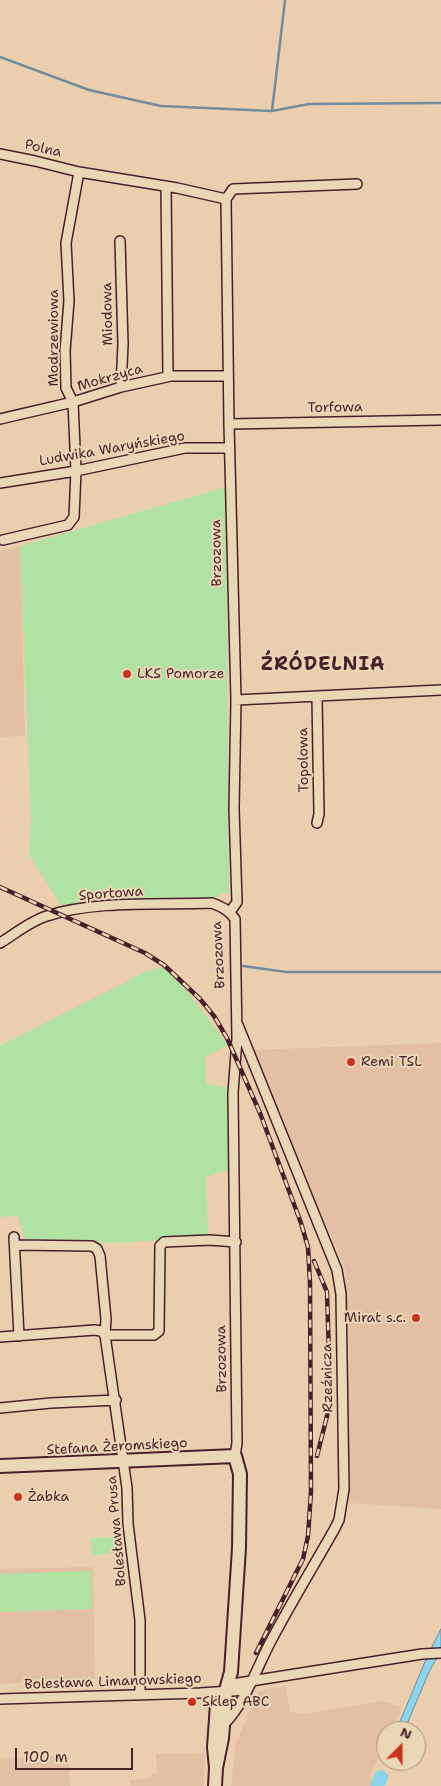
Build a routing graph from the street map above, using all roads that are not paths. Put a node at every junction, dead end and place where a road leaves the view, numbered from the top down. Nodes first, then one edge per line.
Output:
1 (0, 154) edge
2 (80, 172) junction
3 (357, 184) dead end
4 (166, 186) junction
5 (226, 199) junction
6 (120, 241) dead end
7 (168, 376) junction
8 (228, 376) junction
9 (121, 387) junction
10 (73, 402) junction
11 (0, 419) edge
12 (441, 420) edge
13 (228, 424) junction
14 (229, 448) junction
15 (76, 471) junction
16 (0, 483) edge
17 (4, 540) dead end
18 (441, 690) edge
19 (317, 697) junction
20 (236, 700) junction
21 (317, 823) dead end
22 (230, 912) junction
23 (0, 943) edge
24 (236, 1020) junction
25 (236, 1242) junction
26 (105, 1335) junction
27 (19, 1336) junction
28 (0, 1337) edge
29 (116, 1400) junction
30 (0, 1408) edge
31 (236, 1456) junction
32 (125, 1461) junction
33 (0, 1466) edge
34 (441, 1653) edge
35 (249, 1686) junction
36 (222, 1691) junction
37 (140, 1695) junction
38 (0, 1699) edge
39 (224, 1724) junction
40 (216, 1768) junction
41 (215, 1786) edge

1 - 2 street, Polna
2 - 4 street
2 - 10 street, Modrzewiowa
3 - 5 street
4 - 5 street
4 - 7 street
5 - 8 street, Brzozowa
6 - 9 street, Miodowa
7 - 8 street, Mokrzyca
7 - 9 street, Mokrzyca
8 - 13 street, Brzozowa
9 - 10 street, Mokrzyca
10 - 11 street, Mokrzyca
10 - 15 street, Modrzewiowa
12 - 13 street, Torfowa
13 - 14 street, Brzozowa
14 - 15 street, Ludwika Waryńskiego
14 - 20 street, Brzozowa
15 - 16 street, Ludwika Waryńskiego
15 - 17 street, Modrzewiowa
18 - 19 street
19 - 20 street
19 - 21 street, Topolowa
20 - 22 street, Brzozowa
22 - 23 street, Sportowa
22 - 24 street, Brzozowa
24 - 25 street, Brzozowa
24 - 35 street, Rzeźnicza
25 - 26 street
25 - 31 street, Brzozowa
26 - 27 street
26 - 27 street, Bolesława Prusa
26 - 29 street, Bolesława Prusa
27 - 28 street
29 - 30 street
29 - 32 street, Bolesława Prusa
31 - 32 street, Stefana Żeromskiego
31 - 36 street, Brzozowa
32 - 33 street, Stefana Żeromskiego
32 - 37 street, Bolesława Prusa
34 - 35 street, Bolesława Limanowskiego
35 - 36 street, Bolesława Limanowskiego
35 - 39 street, Rzeźnicza
36 - 37 street, Bolesława Limanowskiego
36 - 39 street
36 - 40 street
37 - 38 street, Bolesława Limanowskiego
39 - 40 street
40 - 41 street

